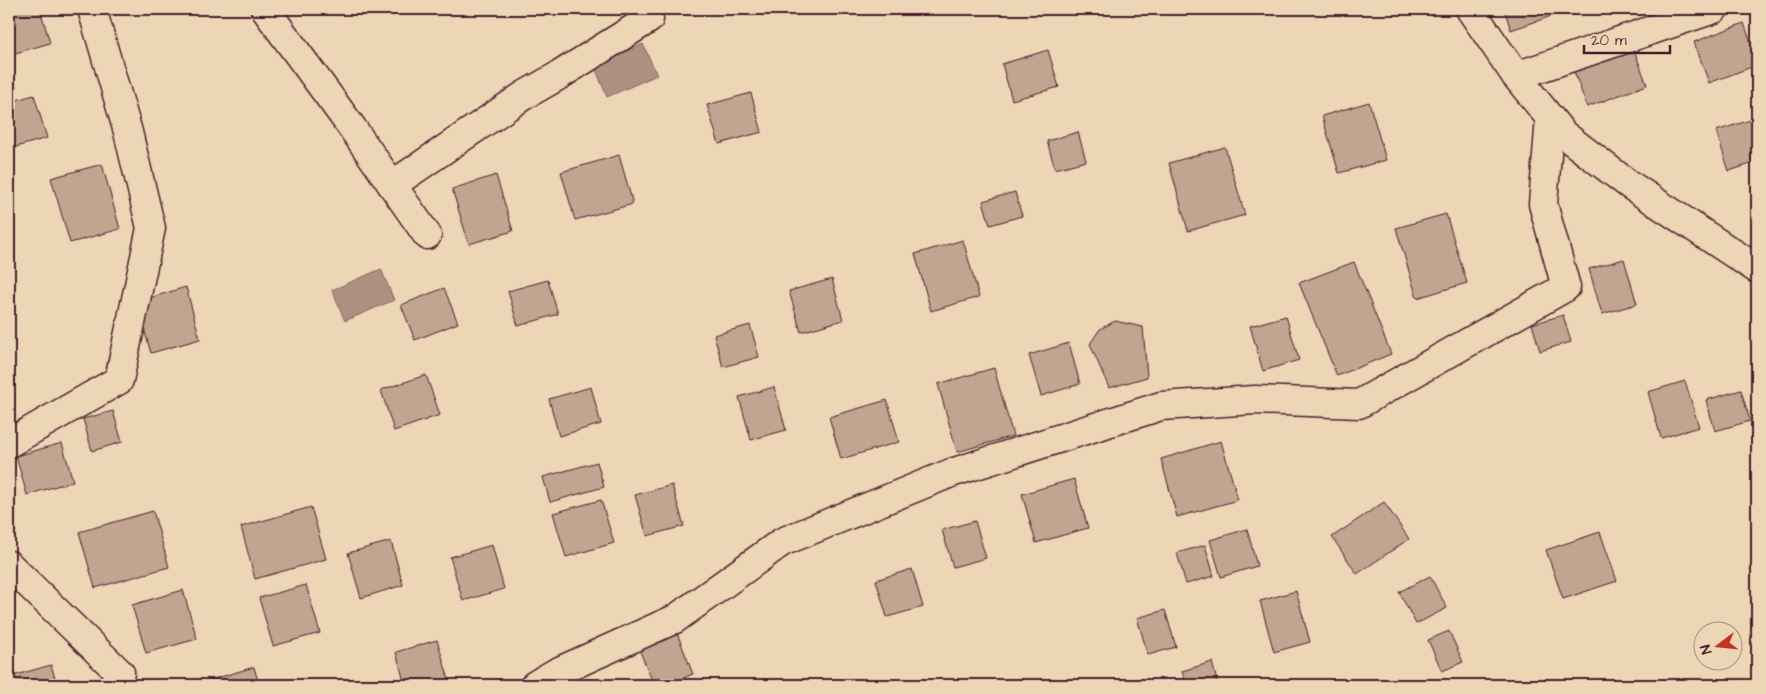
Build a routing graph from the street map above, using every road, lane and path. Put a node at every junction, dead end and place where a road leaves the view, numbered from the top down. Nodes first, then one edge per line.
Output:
1 (92, 9) edge
2 (265, 9) edge
3 (1470, 9) edge
4 (1714, 9) edge
5 (649, 19) dead end
6 (1516, 76) junction
7 (1550, 118) junction
8 (392, 185) junction
9 (427, 235) dead end
10 (1757, 269) edge
11 (9, 443) edge
12 (9, 565) edge
13 (117, 685) edge
14 (535, 685) edge

1 - 11 street
2 - 8 street
3 - 6 street
4 - 6 street
5 - 8 street
6 - 7 street
7 - 10 street
7 - 14 street
8 - 9 street
12 - 13 street

